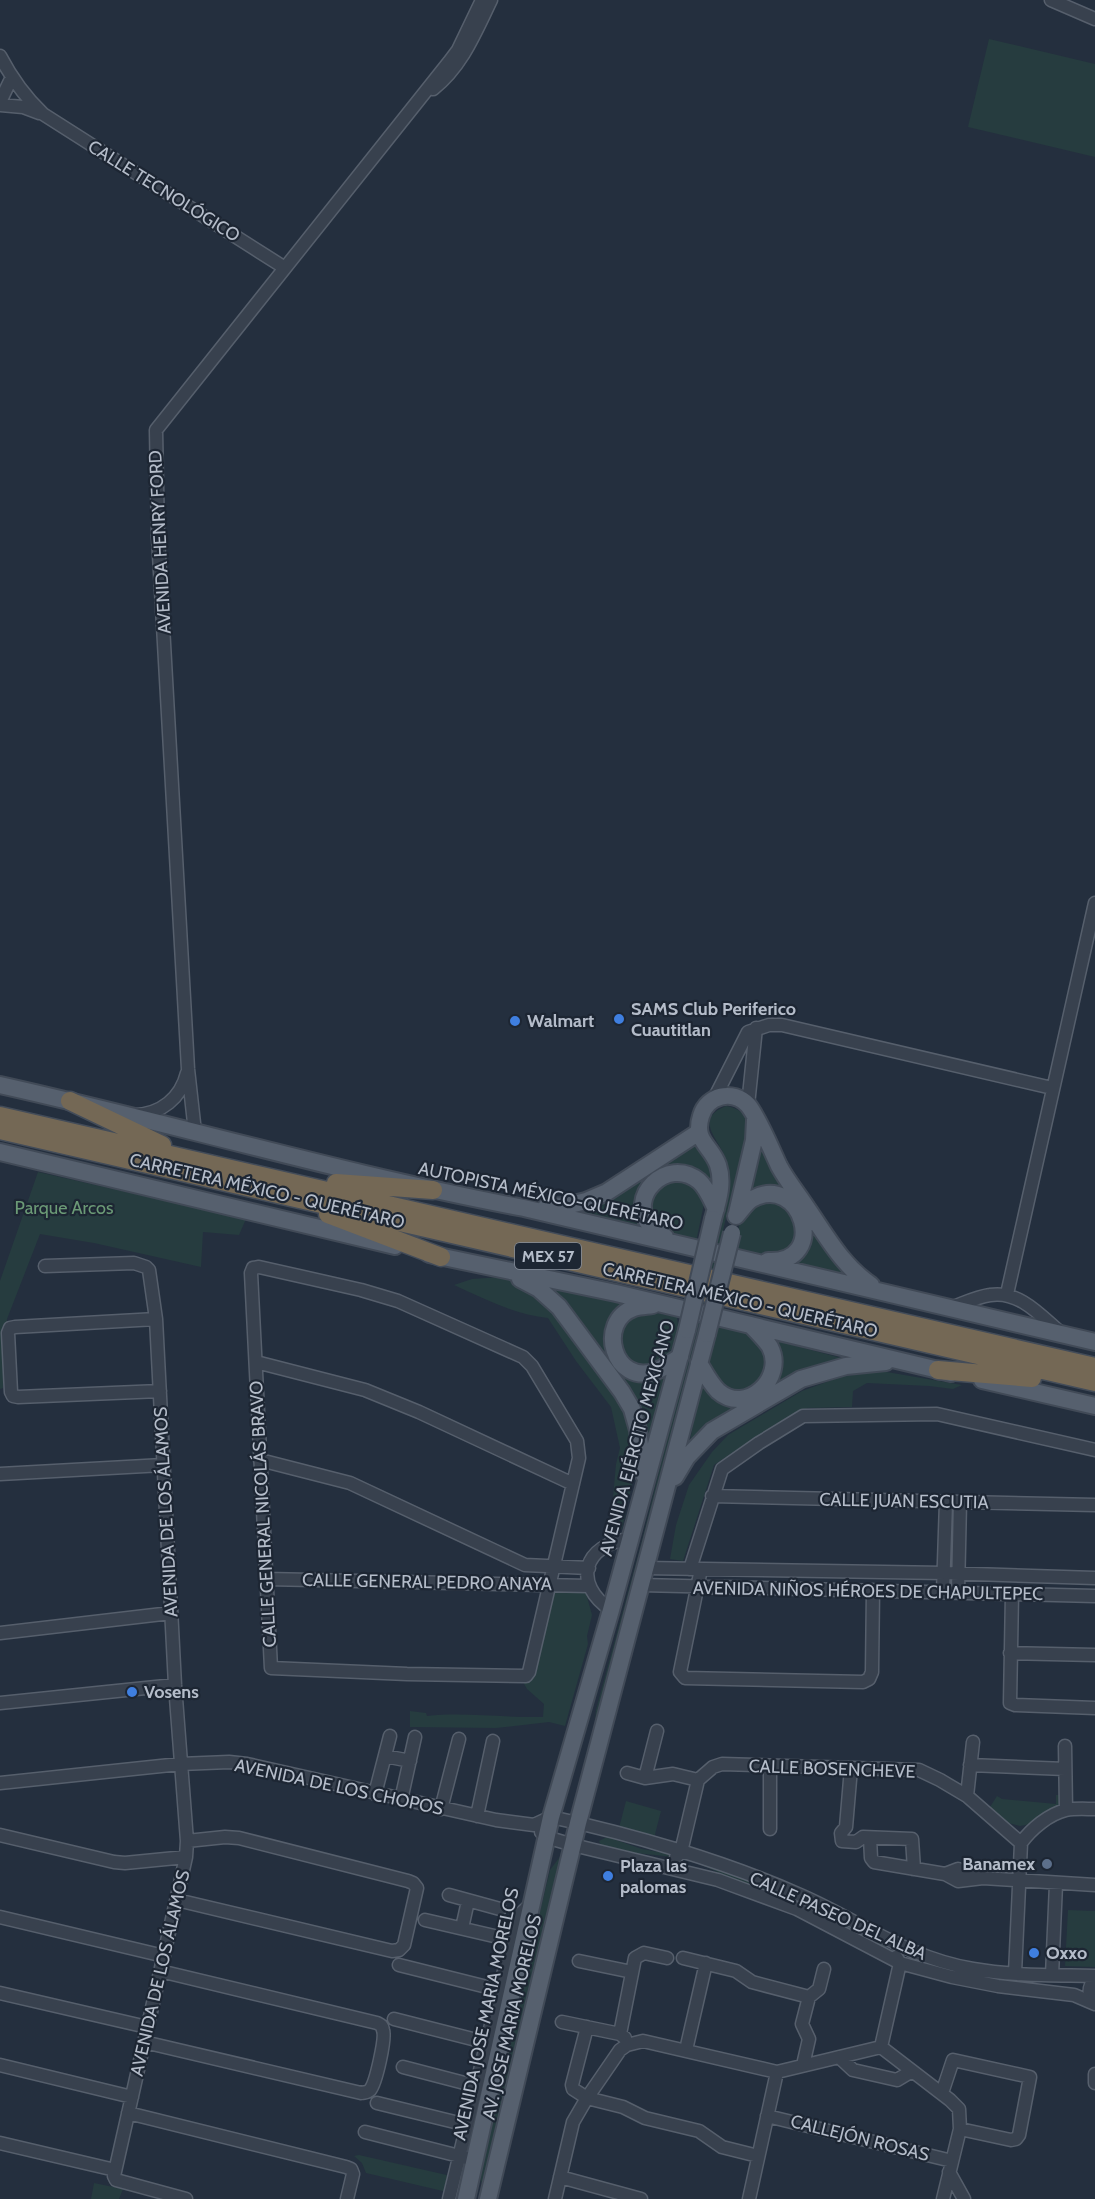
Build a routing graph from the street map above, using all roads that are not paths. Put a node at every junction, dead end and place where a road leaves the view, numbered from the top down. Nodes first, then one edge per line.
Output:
1 (474, 0) edge
2 (482, 0) edge
3 (491, 0) edge
4 (1051, 0) edge
5 (1095, 19) edge
6 (0, 56) edge
7 (11, 79) junction
8 (0, 103) edge
9 (414, 105) junction
10 (43, 114) junction
11 (285, 268) junction
12 (1095, 903) edge
13 (756, 1028) junction
14 (188, 1069) junction
15 (0, 1086) edge
16 (1052, 1088) junction
17 (715, 1097) junction
18 (70, 1101) junction
19 (752, 1113) junction
20 (126, 1114) junction
21 (0, 1116) edge
22 (0, 1130) edge
23 (195, 1132) junction
24 (699, 1132) junction
25 (0, 1152) edge
26 (191, 1159) junction
27 (288, 1189) junction
28 (433, 1190) junction
29 (524, 1208) junction
30 (715, 1214) junction
31 (736, 1216) junction
32 (671, 1242) junction
33 (441, 1257) junction
34 (750, 1260) junction
35 (45, 1266) dead end
36 (488, 1267) junction
37 (878, 1289) junction
38 (1007, 1294) junction
39 (661, 1304) junction
40 (948, 1309) junction
41 (156, 1319) junction
42 (751, 1325) junction
43 (1065, 1335) junction
44 (1095, 1342) edge
45 (680, 1357) junction
46 (902, 1361) junction
47 (256, 1362) junction
48 (699, 1363) junction
49 (1095, 1367) edge
50 (938, 1370) junction
51 (1095, 1384) edge
52 (160, 1391) junction
53 (1095, 1406) edge
54 (1095, 1450) edge
55 (260, 1460) junction
56 (163, 1465) junction
57 (0, 1474) edge
58 (573, 1484) junction
59 (645, 1485) junction
60 (665, 1493) junction
61 (712, 1496) junction
62 (946, 1502) junction
63 (960, 1502) junction
64 (1095, 1505) edge
65 (630, 1539) junction
66 (554, 1568) junction
67 (589, 1568) junction
68 (645, 1568) junction
69 (696, 1569) junction
70 (821, 1572) junction
71 (944, 1573) junction
72 (959, 1573) junction
73 (1095, 1578) edge
74 (266, 1579) junction
75 (550, 1584) junction
76 (641, 1585) junction
77 (589, 1586) junction
78 (698, 1587) junction
79 (821, 1588) junction
80 (873, 1590) junction
81 (943, 1591) junction
82 (958, 1592) junction
83 (1012, 1594) junction
84 (1095, 1596) edge
85 (611, 1610) junction
86 (165, 1613) junction
87 (0, 1633) edge
88 (1010, 1653) junction
89 (1095, 1655) edge
90 (175, 1685) junction
91 (0, 1703) edge
92 (1095, 1708) edge
93 (657, 1731) dead end
94 (390, 1736) dead end
95 (415, 1737) dead end
96 (459, 1739) dead end
97 (494, 1741) dead end
98 (973, 1742) dead end
99 (1065, 1746) dead end
100 (385, 1756) junction
101 (410, 1761) junction
102 (180, 1764) junction
103 (970, 1765) junction
104 (770, 1766) junction
105 (851, 1768) junction
106 (1065, 1769) junction
107 (627, 1773) dead end
108 (645, 1778) junction
109 (698, 1780) junction
110 (0, 1783) edge
111 (375, 1794) junction
112 (967, 1796) junction
113 (400, 1800) junction
114 (441, 1809) junction
115 (1095, 1809) edge
116 (1066, 1810) junction
117 (477, 1816) junction
118 (551, 1816) junction
119 (578, 1823) junction
120 (770, 1829) dead end
121 (540, 1831) junction
122 (0, 1835) edge
123 (867, 1838) junction
124 (187, 1841) junction
125 (1021, 1843) junction
126 (573, 1845) junction
127 (681, 1852) junction
128 (186, 1857) junction
129 (663, 1865) junction
130 (914, 1869) junction
131 (701, 1875) junction
132 (1018, 1881) junction
133 (1056, 1884) junction
134 (1095, 1886) edge
135 (449, 1896) dead end
136 (177, 1900) junction
137 (468, 1900) junction
138 (530, 1905) junction
139 (500, 1909) dead end
140 (0, 1917) edge
141 (425, 1920) dead end
142 (462, 1928) junction
143 (511, 1940) junction
144 (887, 1941) junction
145 (916, 1953) junction
146 (164, 1956) junction
147 (667, 1958) dead end
148 (683, 1958) dead end
149 (579, 1961) dead end
150 (706, 1963) junction
151 (900, 1963) junction
152 (399, 1965) dead end
153 (824, 1969) dead end
154 (160, 1971) junction
155 (632, 1972) junction
156 (1014, 1973) junction
157 (1052, 1975) junction
158 (1095, 1977) edge
159 (998, 1986) junction
160 (499, 1990) junction
161 (1037, 1990) junction
162 (0, 1993) edge
163 (809, 1997) junction
164 (1095, 2003) edge
165 (394, 2019) dead end
166 (562, 2022) dead end
167 (147, 2027) junction
168 (587, 2027) junction
169 (620, 2034) junction
170 (144, 2042) junction
171 (633, 2043) junction
172 (493, 2044) junction
173 (881, 2047) junction
174 (686, 2050) junction
175 (839, 2057) junction
176 (0, 2066) edge
177 (803, 2066) junction
178 (403, 2067) dead end
179 (912, 2071) junction
180 (777, 2072) junction
181 (1095, 2074) edge
182 (1095, 2083) edge
183 (476, 2086) junction
184 (942, 2094) junction
185 (132, 2097) junction
186 (586, 2098) junction
187 (377, 2103) dead end
188 (128, 2113) junction
189 (767, 2116) junction
190 (467, 2125) junction
191 (960, 2129) junction
192 (365, 2132) dead end
193 (0, 2143) edge
194 (758, 2156) junction
195 (467, 2158) junction
196 (951, 2167) junction
197 (116, 2175) junction
198 (560, 2177) junction
199 (469, 2195) edge
200 (186, 2199) edge
201 (347, 2199) edge
202 (449, 2199) edge
203 (488, 2199) edge
204 (555, 2199) edge
205 (641, 2199) edge
206 (750, 2199) edge
207 (943, 2199) edge
208 (964, 2199) edge

1 - 9 street, AVENIDA HENRY FORD
2 - 9 street, AVENIDA HENRY FORD
3 - 9 street, AVENIDA HENRY FORD
4 - 5 street
6 - 7 street, CALLE TECNOLÓGICO
7 - 8 street, CALLE TECNOLÓGICO
7 - 10 street, CALLE TECNOLÓGICO
8 - 10 street, CALLE TECNOLÓGICO
9 - 11 street, AVENIDA HENRY FORD
10 - 11 street, CALLE TECNOLÓGICO
11 - 14 street, AVENIDA HENRY FORD
12 - 16 street
13 - 16 street
13 - 17 street
13 - 19 street
14 - 20 street, AVENIDA HENRY FORD
14 - 23 street, AVENIDA HENRY FORD
15 - 18 main road, AUTOPISTA MÉXICO-QUERÉTARO
16 - 38 street
17 - 19 main road
17 - 24 main road
18 - 20 main road, AUTOPISTA MÉXICO-QUERÉTARO
18 - 26 highway
19 - 31 main road
19 - 37 main road
20 - 23 main road, AUTOPISTA MÉXICO-QUERÉTARO
21 - 26 highway, CARRETERA MÉXICO - QUERÉTARO / MEX 57
22 - 27 highway, CARRETERA MÉXICO - QUERÉTARO / MEX 57
23 - 28 main road, AUTOPISTA MÉXICO-QUERÉTARO
24 - 29 main road
24 - 30 main road, AVENIDA EJÉRCITO MEXICANO
25 - 33 main road
26 - 27 highway, CARRETERA MÉXICO - QUERÉTARO / MEX 57
27 - 28 highway
27 - 33 highway
27 - 49 highway, CARRETERA MÉXICO - QUERÉTARO / MEX 57
27 - 51 highway, CARRETERA MÉXICO - QUERÉTARO / MEX 57
28 - 29 main road, AUTOPISTA MÉXICO-QUERÉTARO
29 - 32 main road, AUTOPISTA MÉXICO-QUERÉTARO
30 - 32 main road
30 - 45 main road, AVENIDA EJÉRCITO MEXICANO, bridge
31 - 34 main road
31 - 48 main road, bridge
32 - 34 main road, AUTOPISTA MÉXICO-QUERÉTARO
33 - 36 main road
34 - 37 main road, AUTOPISTA MÉXICO-QUERÉTARO
35 - 41 street, AVENIDA DE LOS ÁLAMOS
36 - 39 main road
36 - 59 main road
37 - 40 main road, AUTOPISTA MÉXICO-QUERÉTARO
38 - 40 street
38 - 43 street
39 - 42 main road
39 - 45 main road
40 - 43 main road, AUTOPISTA MÉXICO-QUERÉTARO
41 - 52 street, AVENIDA DE LOS ÁLAMOS
41 - 52 street
42 - 46 main road
42 - 48 main road
43 - 44 main road, AUTOPISTA MÉXICO-QUERÉTARO
45 - 59 main road, AVENIDA EJÉRCITO MEXICANO
46 - 50 main road
46 - 60 main road
47 - 55 street, CALLE GENERAL NICOLÁS BRAVO
47 - 58 street
47 - 58 street, CALLE GENERAL NICOLÁS BRAVO
48 - 60 main road
50 - 51 highway
50 - 53 main road
52 - 56 street, AVENIDA DE LOS ÁLAMOS
54 - 61 street
55 - 66 street
55 - 74 street, CALLE GENERAL NICOLÁS BRAVO
56 - 57 street
56 - 86 street, AVENIDA DE LOS ÁLAMOS
58 - 66 street, CALLE GENERAL NICOLÁS BRAVO
59 - 65 main road, AVENIDA EJÉRCITO MEXICANO
60 - 68 main road
61 - 62 street, CALLE JUAN ESCUTIA
61 - 69 street
62 - 63 street, CALLE JUAN ESCUTIA
62 - 71 street
63 - 64 street, CALLE JUAN ESCUTIA
63 - 72 street
65 - 67 street
65 - 85 main road, AVENIDA EJÉRCITO MEXICANO
66 - 67 street
66 - 75 street, CALLE GENERAL NICOLÁS BRAVO
67 - 77 street
68 - 69 street, AVENIDA NIÑOS HÉROES DE CHAPULTEPEC
68 - 76 main road
69 - 70 street, AVENIDA NIÑOS HÉROES DE CHAPULTEPEC
69 - 78 street
70 - 71 street, AVENIDA NIÑOS HÉROES DE CHAPULTEPEC
70 - 79 street
71 - 72 street, AVENIDA NIÑOS HÉROES DE CHAPULTEPEC
71 - 81 street
72 - 73 street, AVENIDA NIÑOS HÉROES DE CHAPULTEPEC
72 - 82 street
74 - 75 street, CALLE GENERAL PEDRO ANAYA
74 - 75 street, CALLE GENERAL NICOLÁS BRAVO
75 - 77 street, CALLE GENERAL PEDRO ANAYA
76 - 78 street, AVENIDA NIÑOS HÉROES DE CHAPULTEPEC
76 - 119 main road
77 - 85 street
78 - 79 street, AVENIDA NIÑOS HÉROES DE CHAPULTEPEC
78 - 80 street
79 - 80 street, AVENIDA NIÑOS HÉROES DE CHAPULTEPEC
80 - 81 street, AVENIDA NIÑOS HÉROES DE CHAPULTEPEC
81 - 82 street, AVENIDA NIÑOS HÉROES DE CHAPULTEPEC
82 - 83 street, AVENIDA NIÑOS HÉROES DE CHAPULTEPEC
83 - 84 street, AVENIDA NIÑOS HÉROES DE CHAPULTEPEC
83 - 88 street
85 - 118 main road, AVENIDA EJÉRCITO MEXICANO
86 - 87 street
86 - 90 street, AVENIDA DE LOS ÁLAMOS
88 - 89 street
88 - 92 street
90 - 91 street
90 - 102 street, AVENIDA DE LOS ÁLAMOS
93 - 108 street
94 - 100 street
95 - 101 street
96 - 114 street
97 - 117 street
98 - 103 street
99 - 106 street
100 - 101 street
100 - 111 street
101 - 113 street
102 - 110 street, AVENIDA DE LOS CHOPOS
102 - 111 street, AVENIDA DE LOS CHOPOS
102 - 124 street, AVENIDA DE LOS ÁLAMOS
103 - 106 street
103 - 112 street
104 - 105 street, CALLE BOSENCHEVE
104 - 109 street, CALLE BOSENCHEVE
104 - 120 street
105 - 112 street, CALLE BOSENCHEVE
105 - 123 street
106 - 116 street
107 - 108 street
108 - 109 street
109 - 127 street
111 - 113 street, AVENIDA DE LOS CHOPOS
112 - 125 street, CALLE BOSENCHEVE
113 - 114 street, AVENIDA DE LOS CHOPOS
114 - 117 street, AVENIDA DE LOS CHOPOS
115 - 116 street
116 - 125 street
117 - 121 street, AVENIDA DE LOS CHOPOS
118 - 119 street, CALLE PASEO DEL ALBA
118 - 121 main road, AVENIDA EJÉRCITO MEXICANO
119 - 126 main road
119 - 127 street, CALLE PASEO DEL ALBA
121 - 126 street, CALLE PASEO DEL ALBA
121 - 138 main road, AVENIDA JOSE MARIA MORELOS
122 - 128 street
123 - 130 street
123 - 130 street
124 - 128 street, AVENIDA DE LOS ÁLAMOS
124 - 136 street
125 - 132 street
126 - 129 street, CALLE PASEO DEL ALBA
126 - 203 main road, AV. JOSE MARIA MORELOS
127 - 129 street
127 - 131 street
127 - 144 street, CALLE PASEO DEL ALBA
128 - 136 street, AVENIDA DE LOS ÁLAMOS
129 - 131 street, CALLE PASEO DEL ALBA
130 - 132 street
131 - 151 street, CALLE PASEO DEL ALBA
132 - 133 street
132 - 156 street
133 - 134 street
133 - 157 street
135 - 137 street
136 - 146 street, AVENIDA DE LOS ÁLAMOS
137 - 139 street
137 - 142 street
138 - 143 street
138 - 172 main road, AVENIDA JOSE MARIA MORELOS
140 - 146 street
141 - 142 street
142 - 143 street
143 - 160 street
144 - 145 street, CALLE PASEO DEL ALBA
144 - 151 street
145 - 151 street
145 - 156 street, CALLE PASEO DEL ALBA
146 - 154 street, AVENIDA DE LOS ÁLAMOS
147 - 155 street
148 - 150 street
149 - 155 street
150 - 163 street
150 - 174 street
151 - 159 street, CALLE PASEO DEL ALBA
151 - 173 street
152 - 160 street
153 - 163 street
154 - 167 street, AVENIDA DE LOS ÁLAMOS
154 - 170 street
155 - 169 street
156 - 157 street, CALLE PASEO DEL ALBA
156 - 159 street
156 - 161 street
157 - 158 street, CALLE PASEO DEL ALBA
158 - 164 street
159 - 161 street, CALLE PASEO DEL ALBA
160 - 172 street
161 - 164 street, CALLE PASEO DEL ALBA
162 - 167 street
163 - 177 street
165 - 172 street
166 - 168 street
167 - 170 street, AVENIDA DE LOS ÁLAMOS
168 - 169 street
168 - 186 street
169 - 171 street
170 - 185 street, AVENIDA DE LOS ÁLAMOS
171 - 174 street
171 - 186 street
172 - 183 street
172 - 195 main road, AVENIDA JOSE MARIA MORELOS
173 - 175 street
173 - 179 street
174 - 180 street
175 - 177 street
175 - 179 street
176 - 185 street
177 - 180 street
178 - 183 street
179 - 184 street
180 - 189 street
181 - 182 street
183 - 190 street
184 - 191 street
184 - 191 street
185 - 188 street, AVENIDA DE LOS ÁLAMOS
186 - 194 street
186 - 198 street
187 - 190 street
188 - 197 street, AVENIDA DE LOS ÁLAMOS
188 - 201 street
189 - 194 street
189 - 196 street, CALLEJÓN ROSAS
190 - 195 street
191 - 196 street
192 - 195 street
193 - 197 street
194 - 206 street
195 - 199 main road, AVENIDA JOSE MARIA MORELOS
195 - 202 street
196 - 207 street
196 - 208 street
197 - 200 street
198 - 204 street
198 - 205 street

